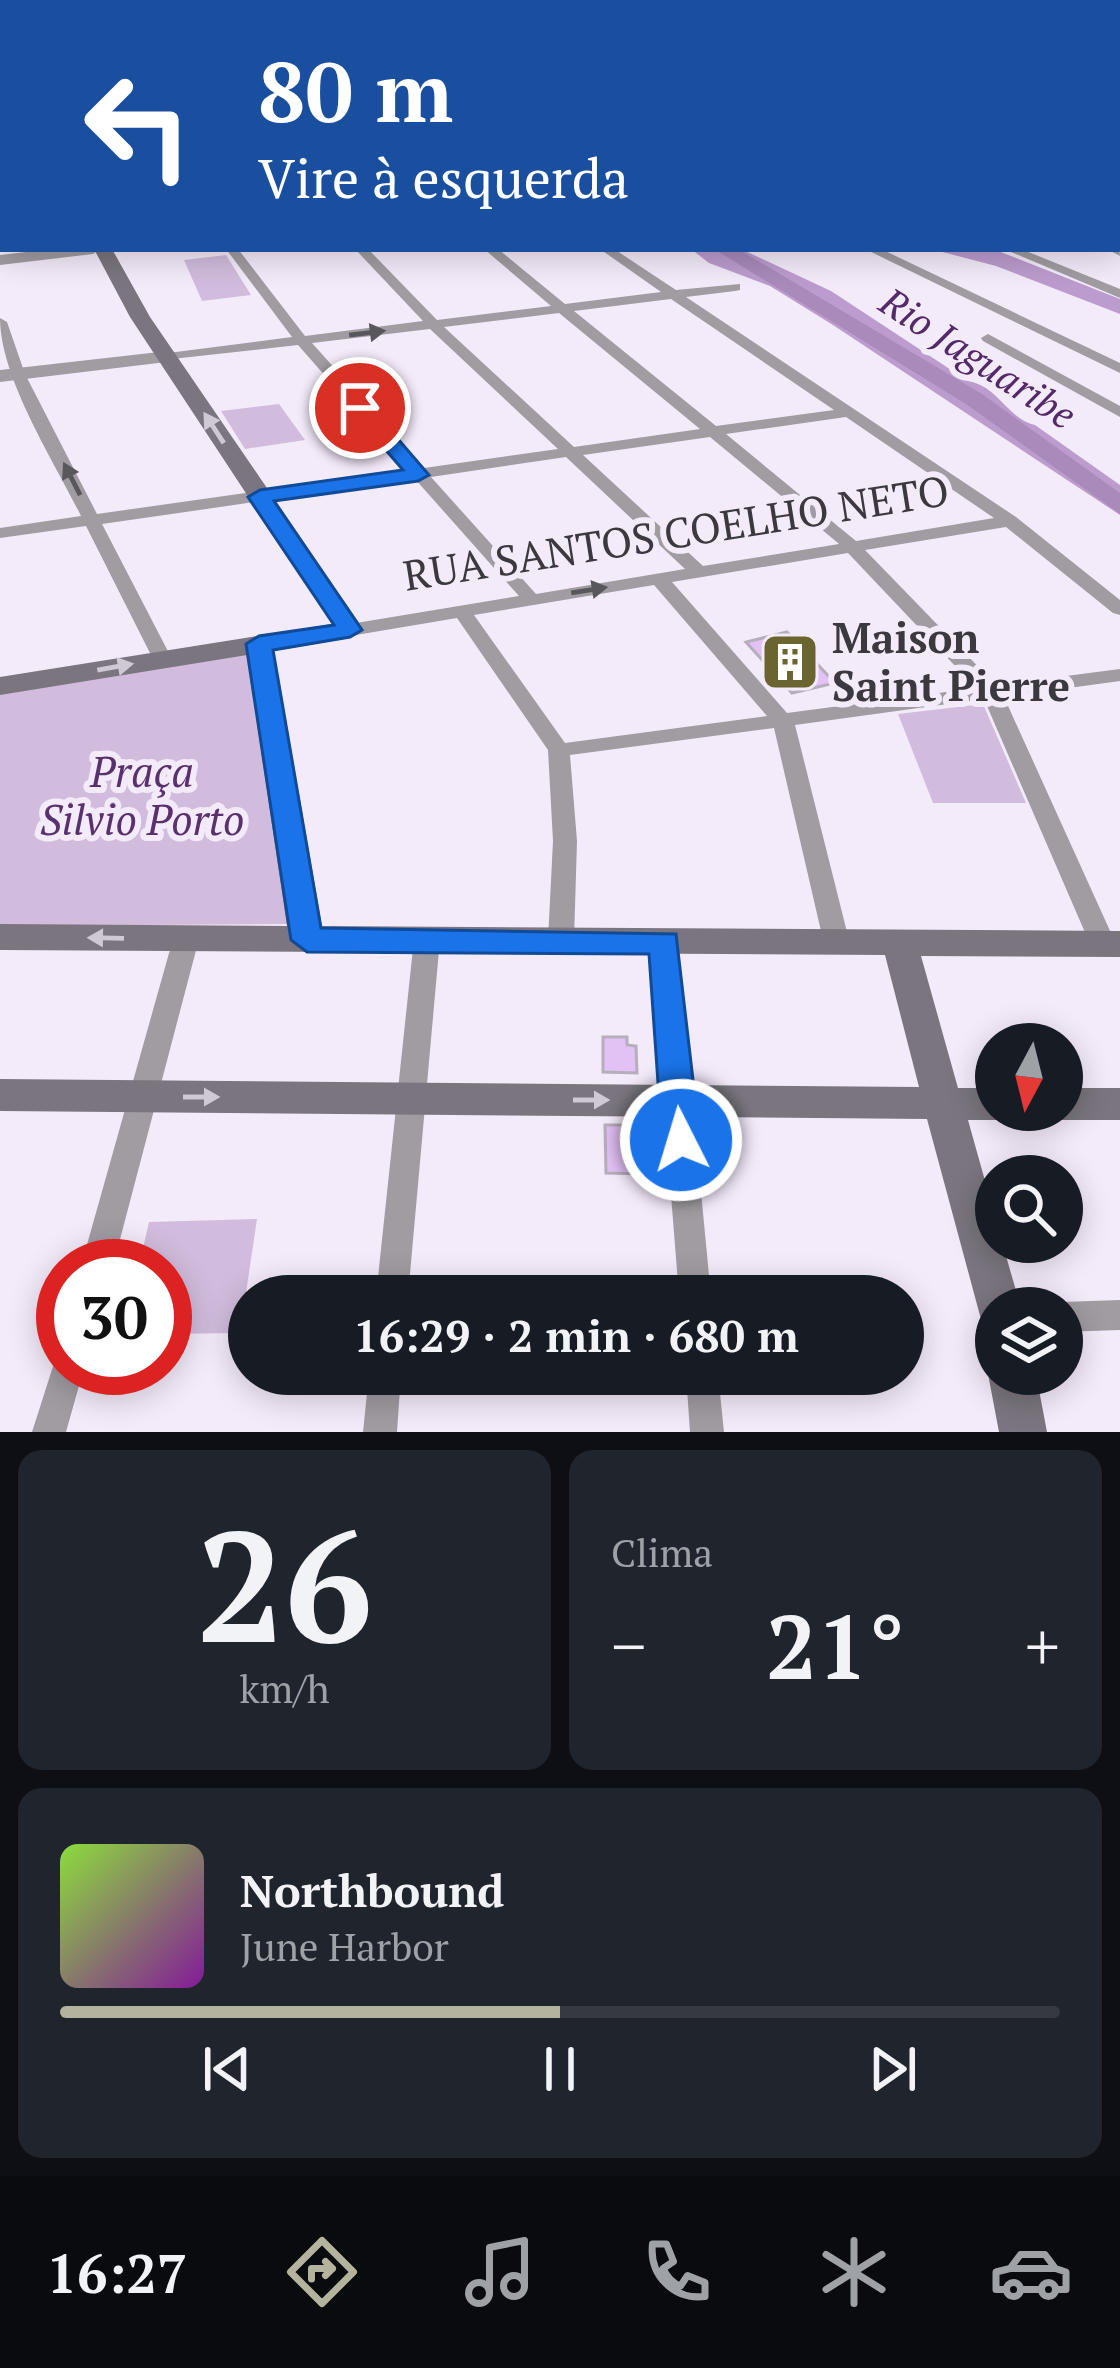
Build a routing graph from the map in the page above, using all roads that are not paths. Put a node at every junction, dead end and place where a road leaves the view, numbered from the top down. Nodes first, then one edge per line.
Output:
1 (68, 252) edge
2 (105, 252) edge
3 (234, 252) edge
4 (364, 252) edge
5 (494, 252) edge
6 (610, 252) edge
7 (877, 252) edge
8 (1017, 252) edge
9 (0, 260) edge
10 (735, 287) dead end
11 (1120, 294) edge
12 (677, 297) junction
13 (562, 310) junction
14 (0, 322) edge
15 (434, 326) junction
16 (1030, 327) junction
17 (302, 341) junction
18 (167, 357) junction
19 (1120, 370) edge
20 (9, 375) edge
21 (851, 412) junction
22 (1120, 412) edge
23 (715, 433) junction
24 (571, 455) junction
25 (418, 475) junction
26 (260, 497) junction
27 (93, 519) junction
28 (1010, 520) junction
29 (0, 533) edge
30 (853, 548) junction
31 (700, 573) junction
32 (658, 578) junction
33 (531, 599) junction
34 (1120, 609) edge
35 (462, 612) junction
36 (350, 630) junction
37 (259, 644) junction
38 (162, 659) junction
39 (1120, 674) edge
40 (0, 686) edge
41 (992, 693) junction
42 (783, 721) junction
43 (560, 750) junction
44 (0, 937) edge
45 (186, 939) junction
46 (427, 939) junction
47 (307, 940) junction
48 (561, 940) junction
49 (664, 942) junction
50 (837, 944) junction
51 (900, 944) junction
52 (1112, 944) edge
53 (0, 1096) edge
54 (146, 1097) junction
55 (409, 1098) junction
56 (677, 1101) junction
57 (947, 1104) junction
58 (975, 1104) edge
59 (1083, 1104) edge
60 (1120, 1104) edge
61 (105, 1239) edge
62 (394, 1275) edge
63 (693, 1275) edge
64 (993, 1287) edge
65 (1120, 1315) edge
66 (1083, 1316) edge
67 (60, 1395) edge
68 (383, 1395) edge
69 (704, 1395) edge
70 (1016, 1395) edge
71 (49, 1432) edge
72 (380, 1432) edge
73 (707, 1432) edge
74 (1024, 1432) edge

1 - 9 street
2 - 18 main road
3 - 17 street
4 - 15 street
5 - 13 street
6 - 12 street
7 - 16 street
8 - 11 street
10 - 12 street
12 - 13 street
12 - 21 street
13 - 15 street
13 - 23 street
14 - 20 street
17 -> 15 street
15 - 24 street
16 - 19 street
16 - 22 street
17 - 18 street
17 - 25 street
18 - 20 street
26 -> 18 main road
27 -> 20 street
21 - 23 street
21 - 28 street
23 - 24 street
23 - 30 street
24 - 25 street
24 - 31 street
25 - 26 street
25 - 33 street
26 - 27 street
26 - 36 main road
27 - 29 street
27 - 38 street
28 - 30 street, RUA SANTOS COELHO NETO
28 - 34 street
30 - 31 street, RUA SANTOS COELHO NETO
30 - 41 street
31 - 32 street, RUA SANTOS COELHO NETO
33 -> 32 street, RUA SANTOS COELHO NETO
32 - 42 street
33 - 35 street, RUA SANTOS COELHO NETO
35 - 36 street, RUA SANTOS COELHO NETO
35 - 43 street
36 - 37 main road, RUA SANTOS COELHO NETO
37 - 38 main road, RUA SANTOS COELHO NETO
37 - 47 main road
40 -> 38 main road, RUA SANTOS COELHO NETO
39 - 41 street
41 - 42 street
41 - 52 street
42 - 43 street
42 - 50 street
43 - 48 street
45 -> 44 main road
45 - 47 main road
45 - 54 street
46 - 47 main road
46 - 48 main road
46 - 55 street
48 - 49 main road
49 - 50 main road
49 - 56 street
50 - 51 main road
51 - 52 main road
51 - 57 main road
53 - 54 main road
54 -> 55 main road
54 - 61 street
55 -> 56 main road
55 - 62 street
56 - 57 main road
56 - 63 street
57 - 58 main road
57 - 64 main road
59 - 60 main road
65 - 66 street
67 - 71 street
68 - 72 street
69 - 73 street
70 - 74 main road

